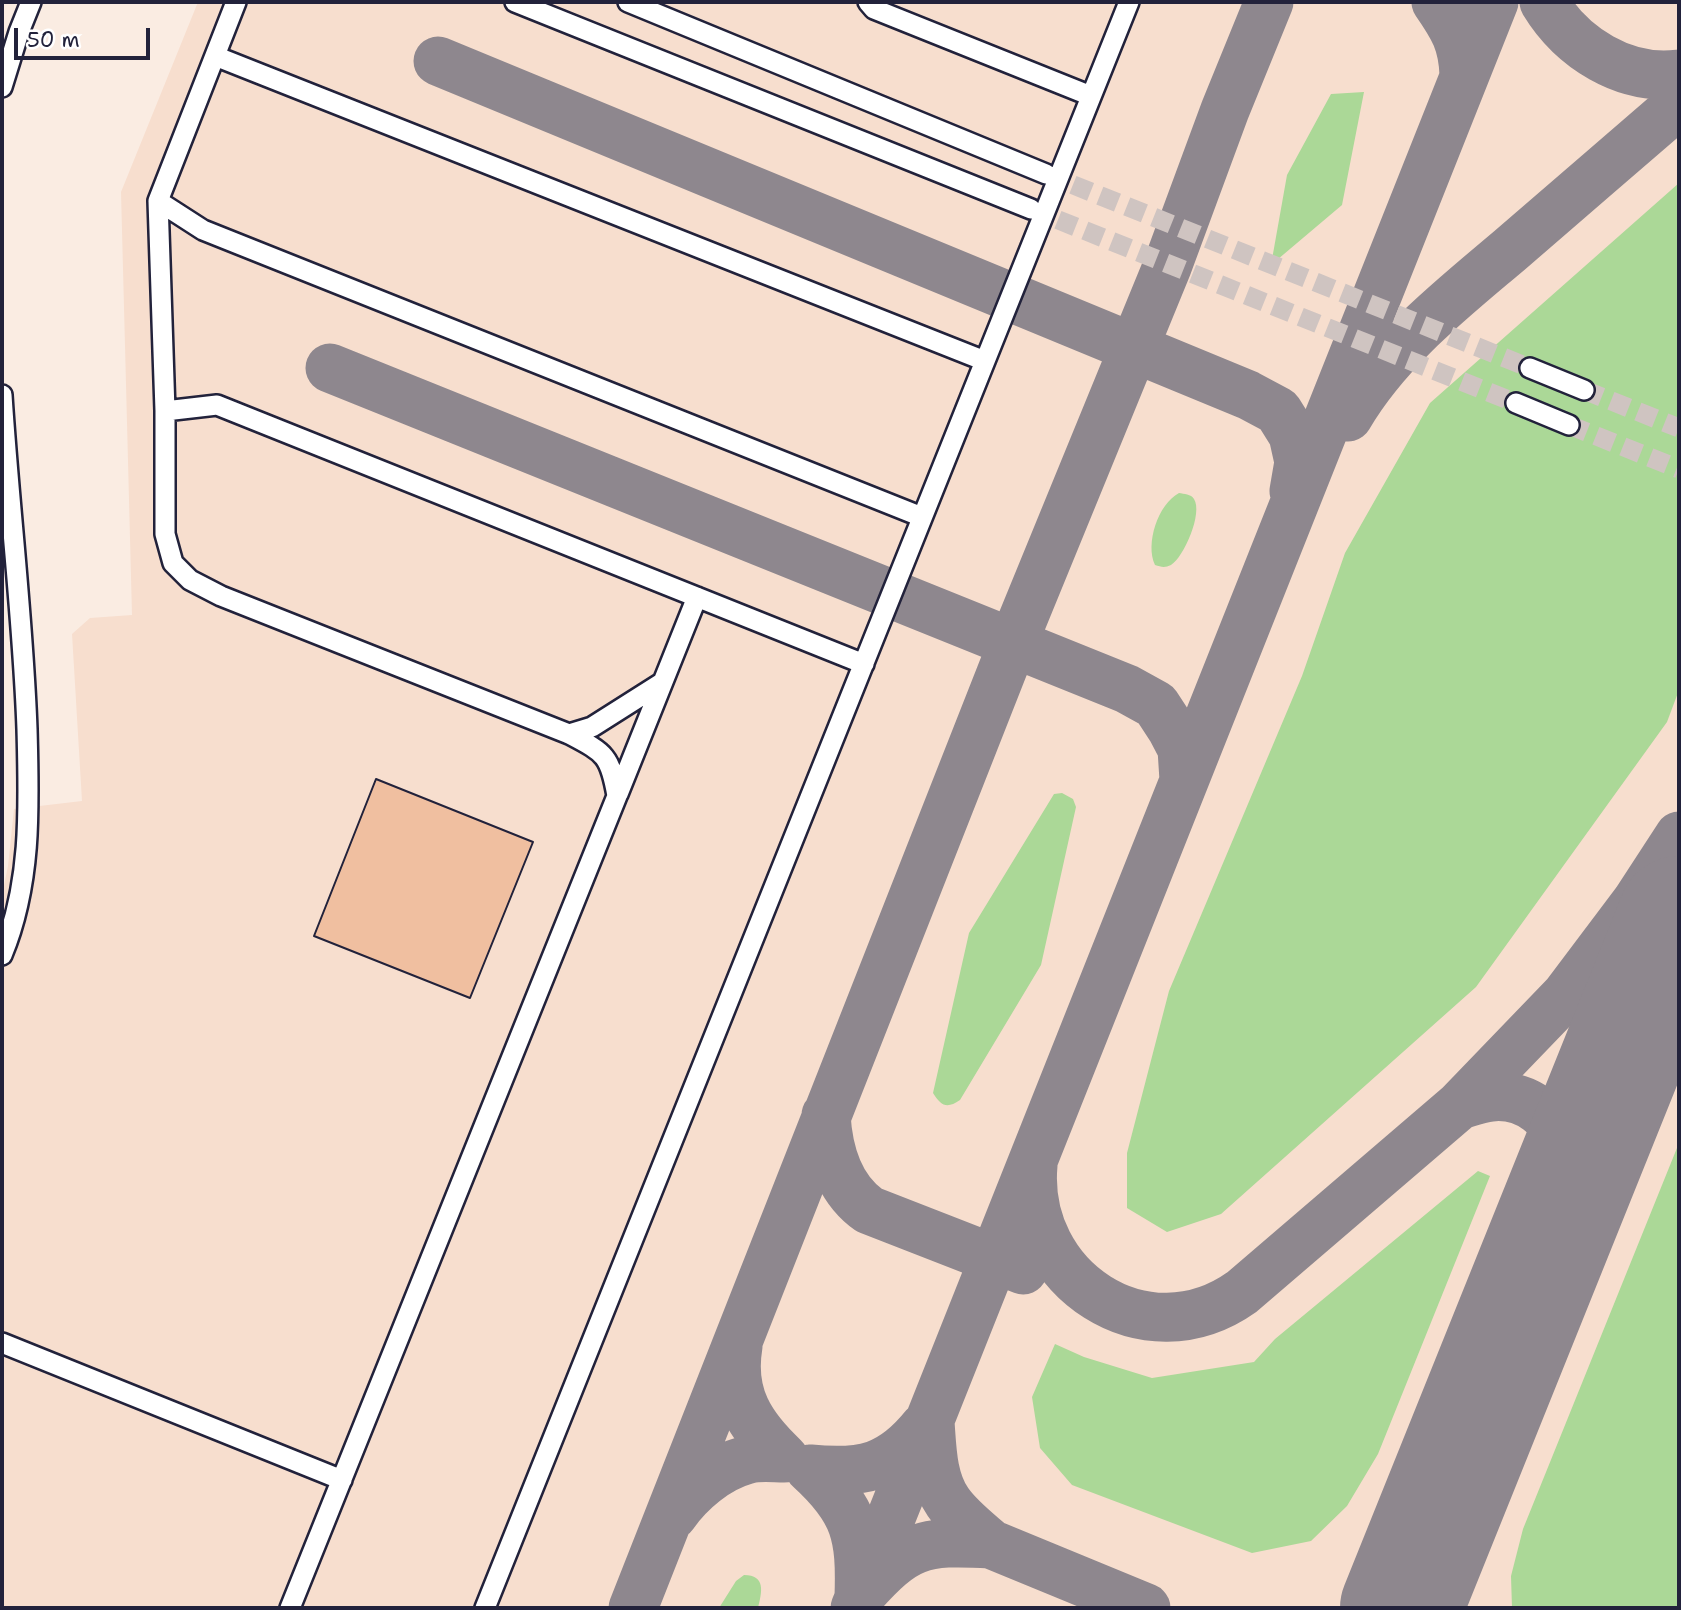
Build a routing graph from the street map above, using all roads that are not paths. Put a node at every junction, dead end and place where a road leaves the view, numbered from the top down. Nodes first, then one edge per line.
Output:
1 (31, 2) edge
2 (236, 2) edge
3 (515, 2) edge
4 (628, 2) edge
5 (868, 2) edge
6 (1129, 2) edge
7 (215, 56) junction
8 (2, 87) edge
9 (1091, 96) junction
10 (1046, 174) tunnel mouth
11 (158, 201) junction
12 (1031, 209) tunnel mouth
13 (985, 361) junction
14 (1530, 368) tunnel mouth
15 (1584, 390) tunnel mouth
16 (2, 395) edge
17 (1516, 403) tunnel mouth
18 (165, 411) junction
19 (1569, 425) tunnel mouth
20 (922, 517) junction
21 (697, 597) junction
22 (864, 664) junction
23 (663, 682) junction
24 (569, 734) junction
25 (617, 796) junction
26 (2, 955) edge
27 (2, 1343) edge
28 (342, 1480) junction
29 (290, 1608) edge
30 (485, 1608) edge

1 - 8 street
2 - 7 street
3 - 12 street
4 - 10 street
5 - 9 street
6 - 9 street
7 - 11 street
7 - 13 street
9 - 13 street
11 - 18 street
11 - 20 street
13 - 20 street
14 - 15 street
16 - 26 street
17 - 19 street
18 - 21 street
18 - 24 street
20 - 22 street
21 - 22 street
21 - 23 street
22 - 30 street
23 - 24 street
23 - 25 street
24 - 25 street
25 - 28 street
27 - 28 street
28 - 29 street

